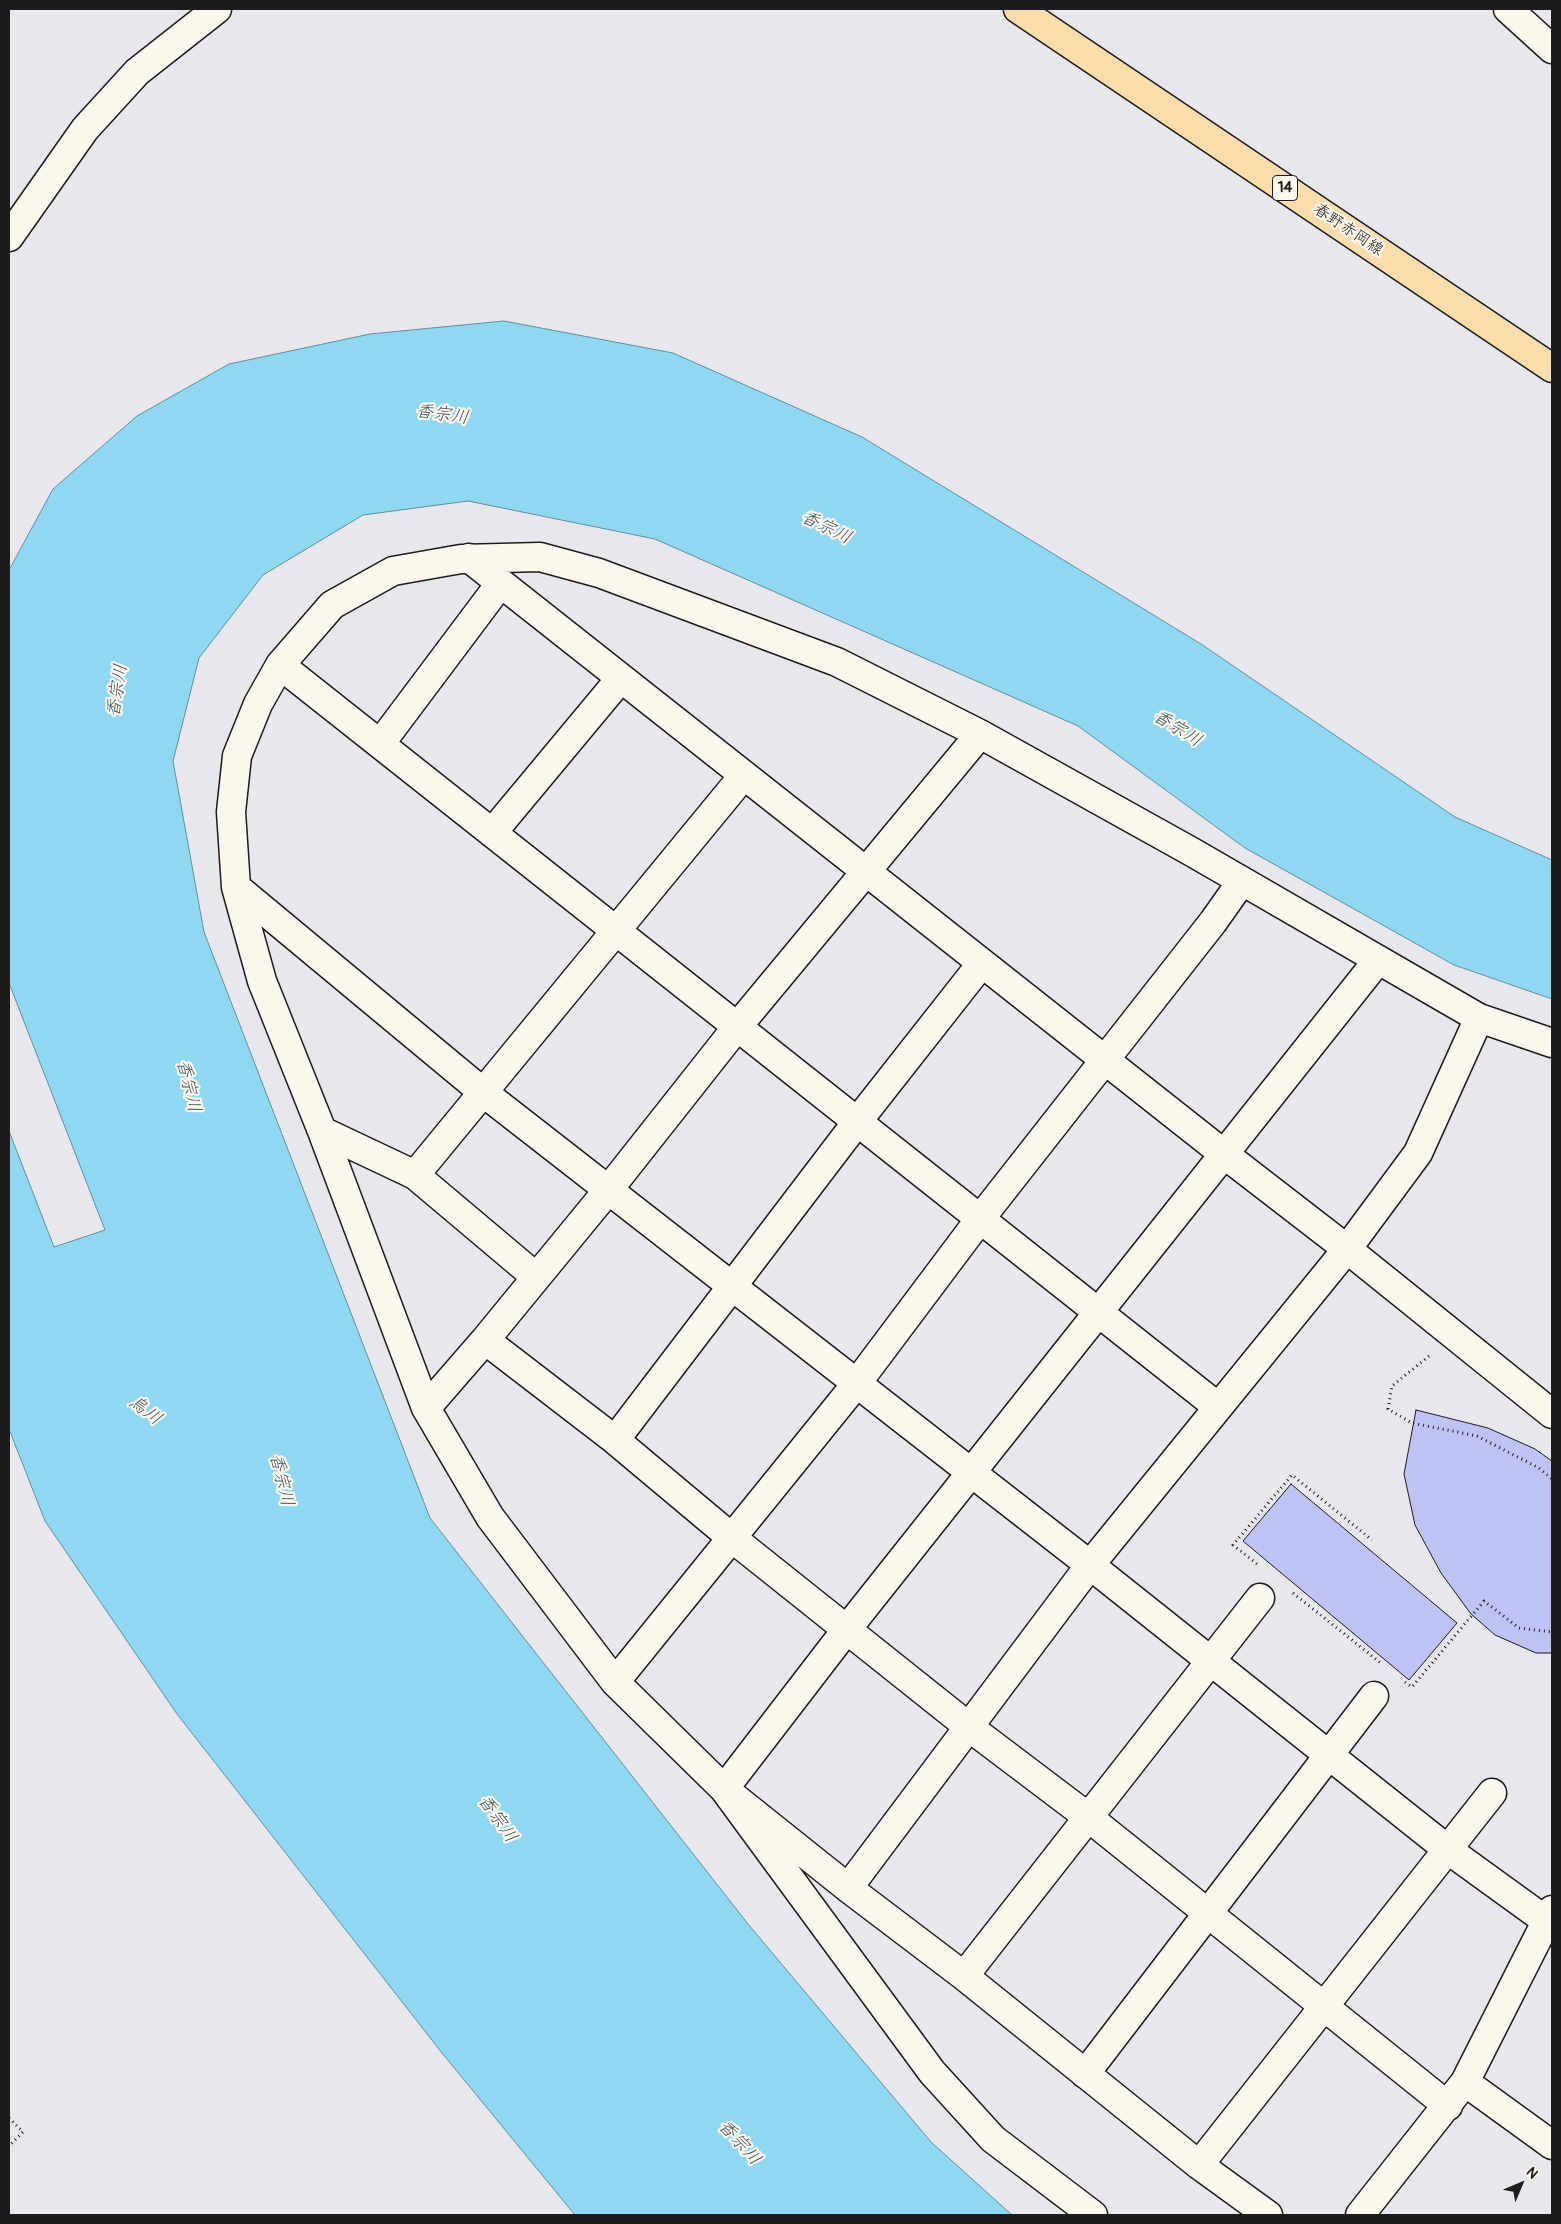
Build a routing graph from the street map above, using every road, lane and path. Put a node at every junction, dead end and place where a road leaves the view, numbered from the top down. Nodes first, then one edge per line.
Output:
1 (217, 9) edge
2 (1018, 9) edge
3 (1508, 9) edge
4 (1552, 49) edge
5 (9, 236) edge
6 (1552, 368) edge
7 (469, 558) junction
8 (500, 584) junction
9 (280, 665) junction
10 (620, 678) junction
11 (980, 734) junction
12 (380, 744) junction
13 (744, 775) junction
14 (492, 833) junction
15 (867, 872) junction
16 (1242, 881) junction
17 (236, 887) junction
18 (616, 931) junction
19 (1378, 960) junction
20 (982, 963) junction
21 (1479, 1018) junction
22 (737, 1027) junction
23 (1552, 1043) edge
24 (1106, 1059) junction
25 (484, 1093) junction
26 (857, 1122) junction
27 (322, 1131) junction
28 (1224, 1154) junction
29 (415, 1175) junction
30 (609, 1189) junction
31 (980, 1219) junction
32 (1347, 1249) junction
33 (536, 1277) junction
34 (733, 1286) junction
35 (1098, 1312) junction
36 (1455, 1335) junction
37 (486, 1340) junction
38 (857, 1383) junction
39 (1218, 1407) junction
40 (426, 1408) junction
41 (1552, 1414) edge
42 (615, 1440) junction
43 (971, 1472) junction
44 (1552, 1479) edge
45 (732, 1538) junction
46 (1372, 1540) dead end
47 (1090, 1564) junction
48 (1264, 1570) dead end
49 (1287, 1588) dead end
50 (1260, 1598) dead end
51 (847, 1629) junction
52 (1552, 1632) edge
53 (1210, 1660) junction
54 (1388, 1668) dead end
55 (1404, 1681) dead end
56 (615, 1682) junction
57 (1374, 1696) dead end
58 (969, 1727) junction
59 (1328, 1755) junction
60 (724, 1789) junction
61 (1492, 1793) dead end
62 (1088, 1817) junction
63 (1447, 1849) junction
64 (848, 1888) junction
65 (1208, 1913) junction
66 (1551, 1919) edge
67 (964, 1976) junction
68 (1325, 2006) junction
69 (1085, 2074) junction
70 (1465, 2082) junction
71 (1448, 2106) junction
72 (9, 2118) edge
73 (1552, 2145) edge
74 (9, 2146) edge
75 (1199, 2165) junction
76 (1093, 2215) edge
77 (1268, 2215) edge
78 (1360, 2215) edge

1 - 5 street
2 - 6 main road, 春野赤岡線 / 14
3 - 4 street
7 - 8 street
7 - 9 street
7 - 11 street
8 - 10 street
8 - 12 street
9 - 12 street
9 - 17 street
10 - 13 street
10 - 14 street
11 - 15 street
11 - 16 street
12 - 14 street
13 - 15 street
13 - 18 street
14 - 18 street
15 - 20 street
15 - 22 street
16 - 19 street
16 - 24 street
17 - 25 street
17 - 27 street
18 - 22 street
18 - 25 street
19 - 21 street
19 - 28 street
20 - 24 street
20 - 26 street
21 - 23 street
21 - 32 street
22 - 26 street
22 - 30 street
24 - 28 street
24 - 31 street
25 - 29 street
25 - 30 street
26 - 31 street
26 - 34 street
27 - 29 street
27 - 40 street
28 - 32 street
28 - 35 street
29 - 33 street
30 - 33 street
30 - 34 street
31 - 35 street
31 - 38 street
32 - 36 street
32 - 39 street
33 - 37 street
34 - 38 street
34 - 42 street
35 - 39 street
35 - 43 street
36 - 41 street
36 - 44 path
37 - 40 street
37 - 42 street
38 - 43 street
38 - 45 street
39 - 47 street
40 - 56 street
42 - 45 street
43 - 47 street
43 - 51 street
45 - 51 street
45 - 56 street
46 - 48 path
47 - 53 street
47 - 58 street
49 - 54 path
50 - 53 street
51 - 58 street
51 - 60 street
52 - 55 path
53 - 59 street
53 - 62 street
56 - 60 street
57 - 59 street
58 - 62 street
58 - 64 street
59 - 63 street
59 - 65 street
60 - 64 street
60 - 76 street
61 - 63 street
62 - 65 street
62 - 67 street
63 - 66 street
63 - 68 street
64 - 67 street
65 - 68 street
65 - 69 street
66 - 70 street
67 - 69 street
68 - 71 street
68 - 75 street
69 - 75 street
70 - 71 street
70 - 73 street
71 - 78 street
72 - 74 path
75 - 77 street

